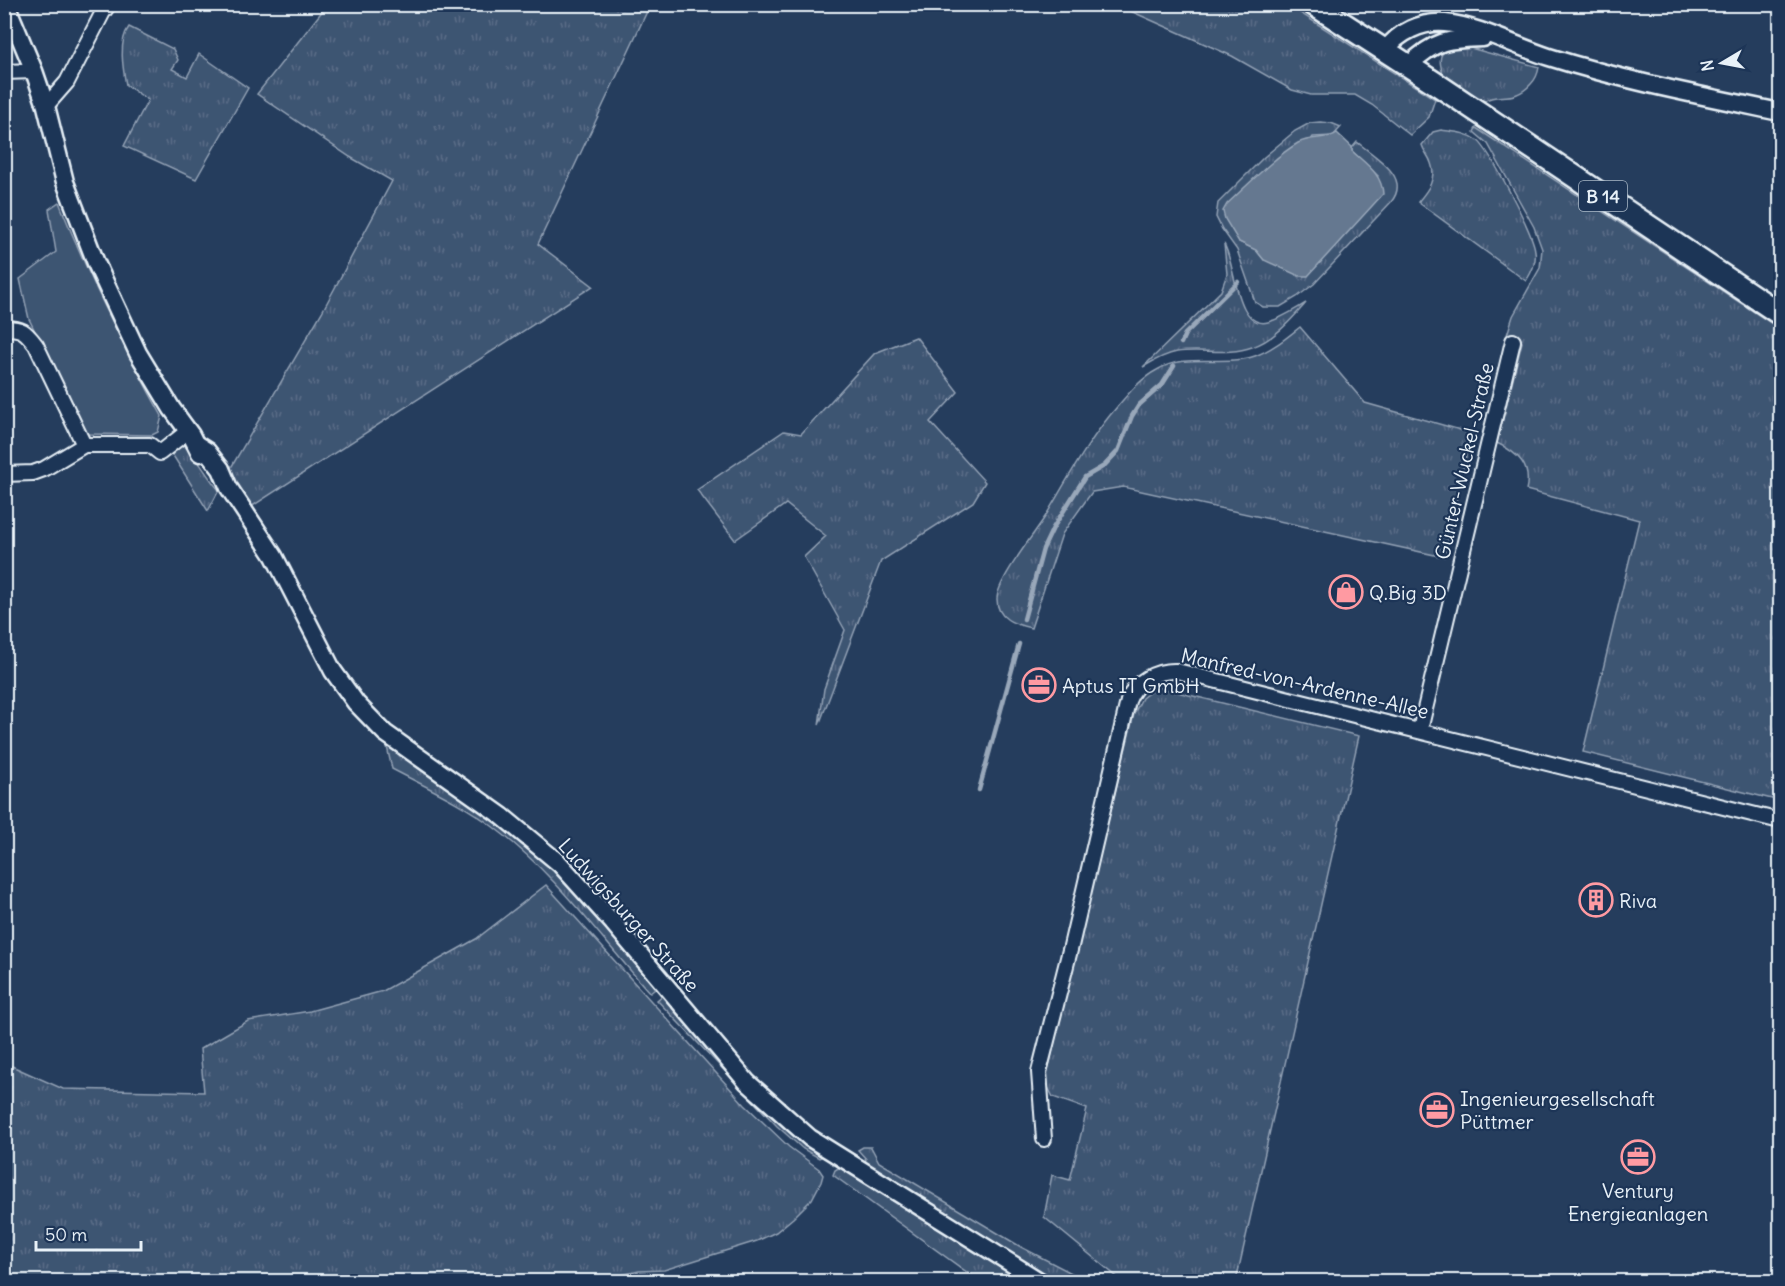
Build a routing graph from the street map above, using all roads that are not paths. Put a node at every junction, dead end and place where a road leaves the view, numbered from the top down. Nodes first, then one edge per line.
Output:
1 (6, 4) edge
2 (109, 4) edge
3 (1313, 4) edge
4 (1496, 38) junction
5 (1385, 51) junction
6 (1409, 65) junction
7 (34, 71) junction
8 (4, 72) edge
9 (46, 106) junction
10 (1780, 112) edge
11 (1780, 314) edge
12 (4, 328) edge
13 (1513, 340) dead end
14 (192, 437) junction
15 (84, 445) junction
16 (4, 474) edge
17 (1420, 730) junction
18 (1780, 821) edge
19 (1044, 1139) dead end
20 (1041, 1281) edge

1 - 7 street, Ludwigsburger Straße
2 - 9 street
3 - 5 main road, B 14
4 - 5 street
4 - 6 street
4 - 10 street
5 - 6 main road, B 14
6 - 11 main road, B 14
7 - 8 street
7 - 9 street, Ludwigsburger Straße
9 - 14 street, Ludwigsburger Straße
12 - 15 street
13 - 17 street, Günter-Wuckel-Straße
14 - 15 street
14 - 20 street, Ludwigsburger Straße
15 - 16 street
17 - 18 street, Manfred-von-Ardenne-Allee
17 - 19 street, Manfred-von-Ardenne-Allee

